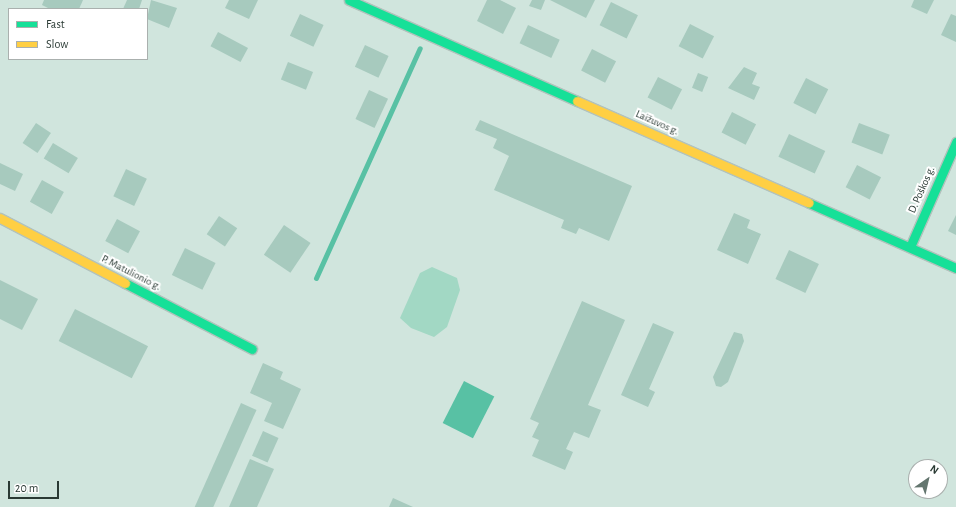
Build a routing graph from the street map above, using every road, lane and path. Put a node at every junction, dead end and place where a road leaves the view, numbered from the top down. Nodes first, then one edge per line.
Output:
1 (349, 0) edge
2 (956, 142) edge
3 (0, 218) edge
4 (910, 247) junction
5 (956, 268) edge
6 (252, 349) dead end

1 - 4 main road, Laižuvos g.
2 - 4 main road, D. Poškos g.
3 - 6 main road, P. Matulionio g.
4 - 5 main road, Laižuvos g.

